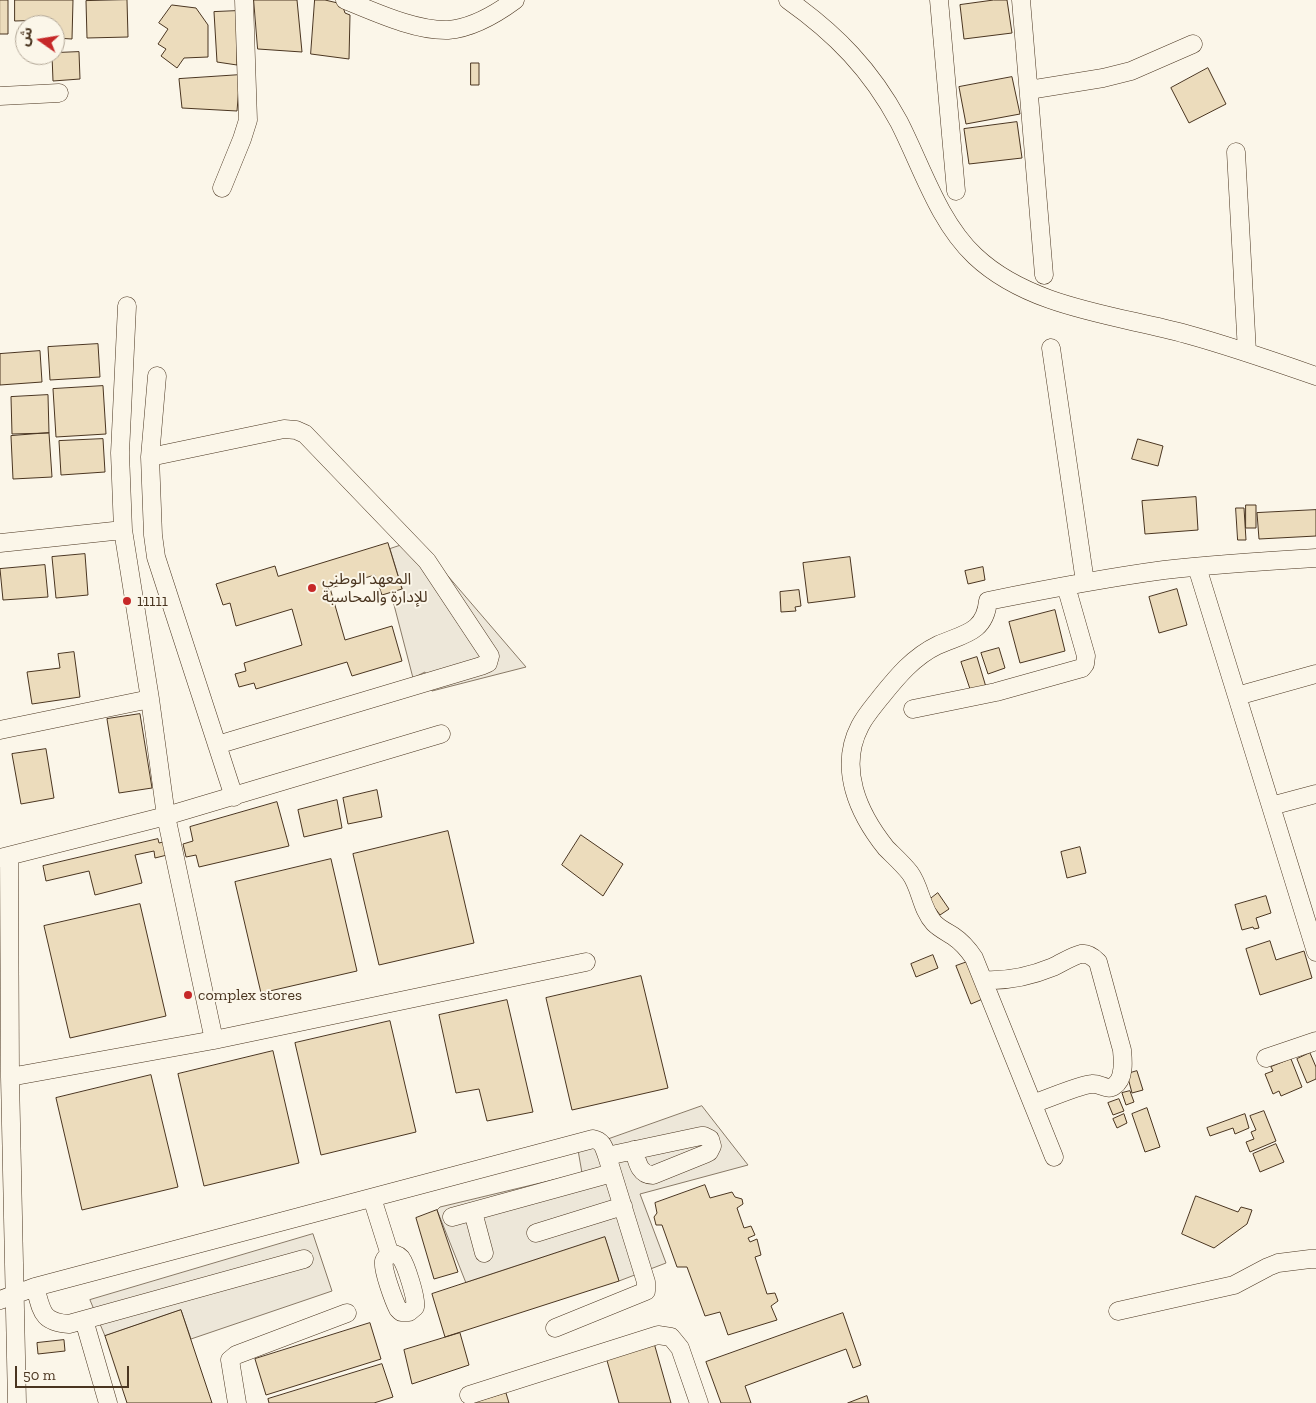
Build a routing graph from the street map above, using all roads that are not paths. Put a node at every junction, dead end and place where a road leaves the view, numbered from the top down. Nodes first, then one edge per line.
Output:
1 (244, 0) edge
2 (344, 0) edge
3 (515, 0) edge
4 (788, 0) edge
5 (939, 0) edge
6 (1021, 0) edge
7 (1193, 44) dead end
8 (1029, 90) junction
9 (59, 94) dead end
10 (0, 96) edge
11 (1236, 152) dead end
12 (222, 188) dead end
13 (956, 190) dead end
14 (1044, 275) dead end
15 (127, 306) dead end
16 (1051, 348) dead end
17 (1246, 352) junction
18 (157, 376) dead end
19 (1316, 376) edge
20 (150, 457) junction
21 (123, 530) junction
22 (0, 543) edge
23 (1316, 558) edge
24 (1197, 567) junction
25 (1085, 582) junction
26 (1066, 586) junction
27 (1316, 674) edge
28 (1237, 696) junction
29 (150, 699) junction
30 (913, 709) dead end
31 (0, 730) edge
32 (441, 734) dead end
33 (217, 745) junction
34 (1316, 794) edge
35 (234, 797) junction
36 (1271, 806) junction
37 (166, 816) junction
38 (4, 857) edge
39 (1311, 916) edge
40 (1316, 952) edge
41 (586, 962) dead end
42 (985, 980) junction
43 (214, 1040) junction
44 (1316, 1041) edge
45 (1266, 1058) dead end
46 (10, 1077) junction
47 (1033, 1104) junction
48 (634, 1150) dead end
49 (1054, 1157) dead end
50 (609, 1165) junction
51 (372, 1198) junction
52 (623, 1206) junction
53 (473, 1212) junction
54 (452, 1217) dead end
55 (536, 1233) dead end
56 (484, 1253) dead end
57 (390, 1255) dead end
58 (304, 1259) dead end
59 (1316, 1259) edge
60 (35, 1287) junction
61 (7, 1298) edge
62 (1118, 1311) dead end
63 (347, 1313) dead end
64 (84, 1320) junction
65 (555, 1328) dead end
66 (470, 1395) dead end
67 (17, 1403) edge
68 (108, 1403) edge
69 (237, 1403) edge
70 (699, 1403) edge

1 - 12 street
2 - 3 street
4 - 17 street
5 - 13 street
6 - 8 street
7 - 8 street
8 - 14 street
9 - 10 street
11 - 17 street
15 - 21 street
16 - 25 street
17 - 19 street
18 - 20 street
20 - 33 street
20 - 33 street
21 - 22 street
21 - 29 street
23 - 24 street
24 - 25 street
24 - 28 street
25 - 26 street
26 - 30 street
26 - 42 street
27 - 28 street
28 - 36 street
29 - 31 street
29 - 37 street
32 - 35 street
33 - 35 street
34 - 36 street
35 - 37 street
36 - 39 street
37 - 38 street
37 - 43 street
38 - 46 street
39 - 40 street
41 - 43 street
42 - 47 street
42 - 47 street
43 - 46 street
44 - 45 street
46 - 61 street
47 - 49 street
48 - 50 street
50 - 51 street
50 - 52 street
50 - 53 street
51 - 57 street
51 - 60 street
52 - 55 street
52 - 65 street
53 - 54 street
53 - 56 street
58 - 64 street
59 - 62 street
60 - 61 street
60 - 64 street
61 - 67 street
63 - 69 street
64 - 68 street
66 - 70 street

